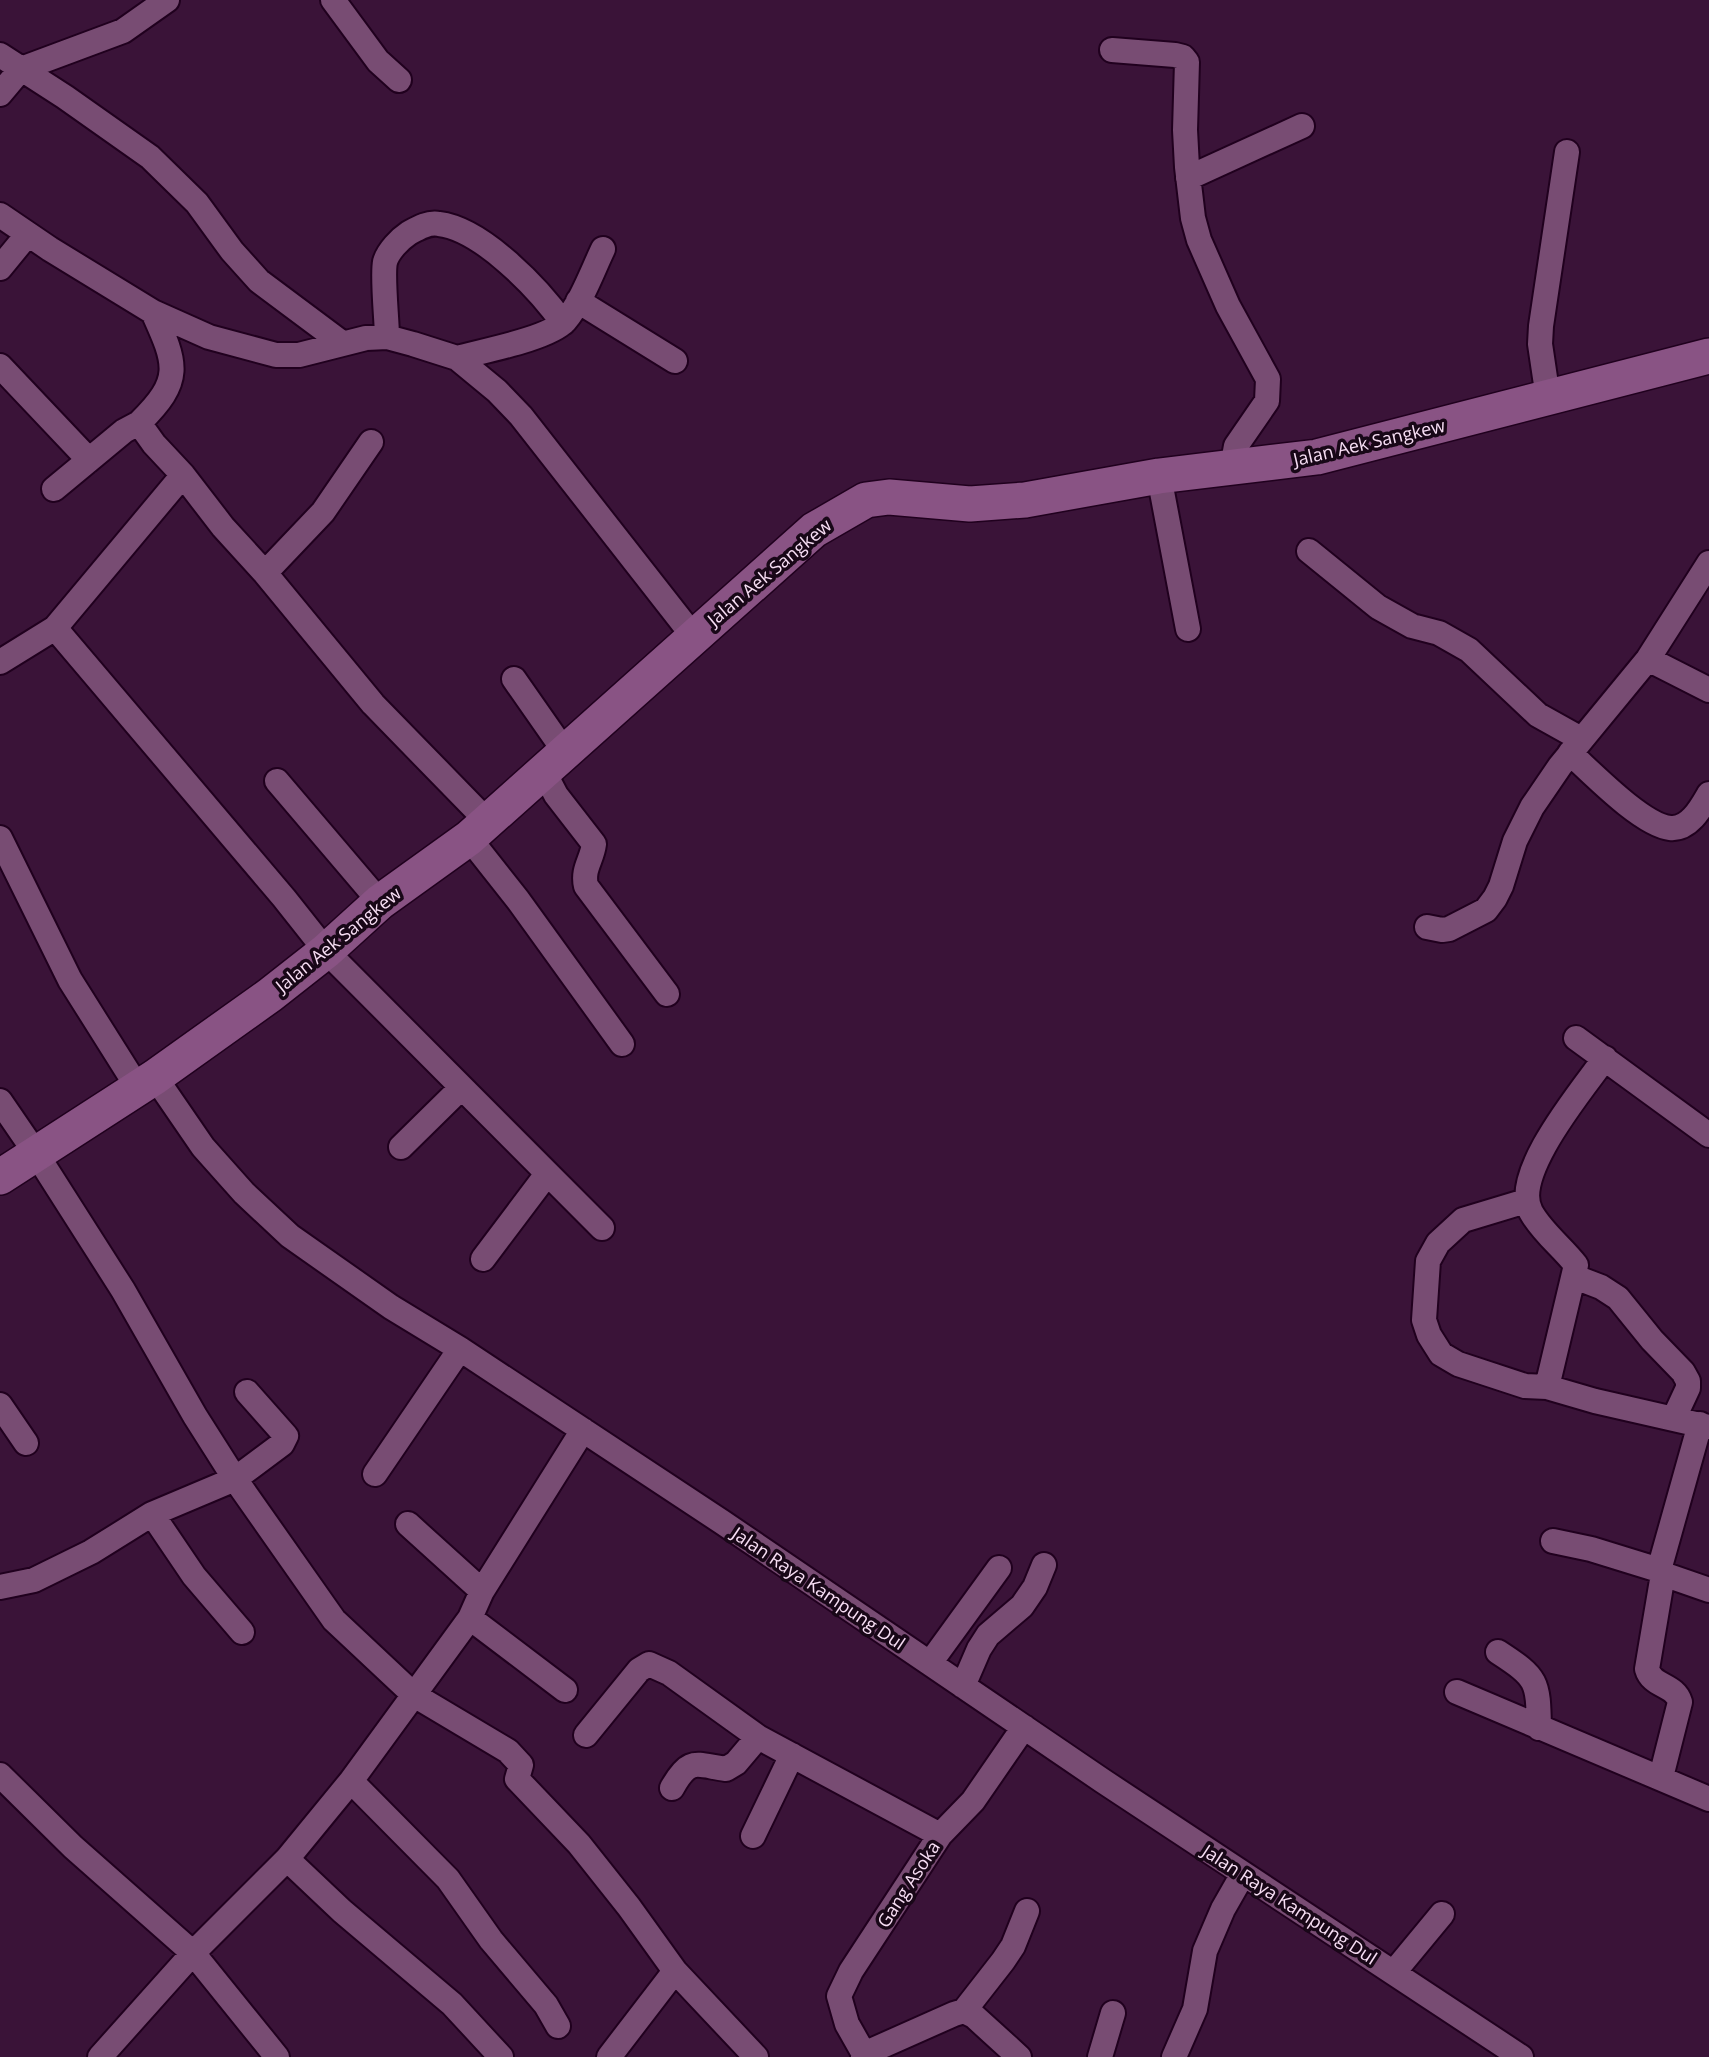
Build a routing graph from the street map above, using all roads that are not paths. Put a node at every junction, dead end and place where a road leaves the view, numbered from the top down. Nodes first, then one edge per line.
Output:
1 (167, 0) edge
2 (333, 0) edge
3 (1112, 50) dead end
4 (0, 55) edge
5 (21, 69) junction
6 (399, 80) dead end
7 (0, 94) edge
8 (1302, 126) dead end
9 (1567, 152) dead end
10 (1188, 178) junction
11 (0, 215) edge
12 (28, 234) junction
13 (603, 249) dead end
14 (0, 268) edge
15 (578, 301) junction
16 (153, 312) junction
17 (564, 323) junction
18 (387, 337) junction
19 (342, 343) junction
20 (1709, 356) edge
21 (457, 358) junction
22 (675, 361) dead end
23 (0, 366) edge
24 (1548, 398) junction
25 (139, 423) junction
26 (371, 442) dead end
27 (89, 460) junction
28 (1232, 468) junction
29 (183, 475) junction
30 (1158, 476) junction
31 (54, 489) dead end
32 (1309, 551) dead end
33 (1709, 563) edge
34 (265, 573) junction
35 (55, 628) junction
36 (1188, 629) dead end
37 (694, 637) junction
38 (1648, 659) junction
39 (0, 662) edge
40 (514, 679) dead end
41 (1709, 691) edge
42 (1575, 746) junction
43 (554, 762) junction
44 (277, 781) dead end
45 (1709, 794) edge
46 (478, 830) junction
47 (0, 838) edge
48 (380, 902) junction
49 (1427, 927) dead end
50 (326, 951) junction
51 (667, 994) dead end
52 (1576, 1038) dead end
53 (622, 1044) dead end
54 (1605, 1058) junction
55 (146, 1082) junction
56 (461, 1088) junction
57 (0, 1101) edge
58 (1709, 1135) edge
59 (401, 1147) dead end
60 (37, 1155) junction
61 (547, 1174) junction
62 (1, 1175) edge
63 (1526, 1201) junction
64 (602, 1228) dead end
65 (483, 1259) dead end
66 (1575, 1276) junction
67 (460, 1349) junction
68 (1547, 1387) junction
69 (247, 1392) dead end
70 (0, 1405) edge
71 (1674, 1418) junction
72 (1705, 1426) edge
73 (583, 1430) junction
74 (26, 1443) dead end
75 (375, 1474) dead end
76 (235, 1479) junction
77 (152, 1514) junction
78 (408, 1524) dead end
79 (1553, 1541) dead end
80 (1044, 1565) dead end
81 (999, 1568) dead end
82 (1661, 1572) junction
83 (0, 1587) edge
84 (1709, 1590) edge
85 (482, 1591) junction
86 (470, 1618) junction
87 (242, 1632) dead end
88 (1498, 1652) dead end
89 (930, 1663) junction
90 (962, 1685) junction
91 (565, 1690) dead end
92 (1457, 1692) dead end
93 (414, 1695) junction
94 (1024, 1727) junction
95 (1539, 1728) junction
96 (586, 1735) dead end
97 (758, 1737) junction
98 (792, 1755) junction
99 (0, 1775) edge
100 (1661, 1777) junction
101 (351, 1781) junction
102 (672, 1788) dead end
103 (1709, 1799) edge
104 (940, 1835) junction
105 (753, 1836) dead end
106 (286, 1859) junction
107 (1243, 1874) junction
108 (1027, 1911) dead end
109 (1441, 1914) dead end
110 (194, 1953) junction
111 (675, 1971) junction
112 (1394, 1972) junction
113 (964, 2011) junction
114 (1113, 2013) dead end
115 (558, 2026) dead end
116 (864, 2056) edge
117 (101, 2057) edge
118 (277, 2057) edge
119 (501, 2057) edge
120 (609, 2057) edge
121 (757, 2057) edge
122 (1020, 2057) edge
123 (1100, 2057) edge
124 (1174, 2057) edge
125 (1521, 2057) edge

1 - 5 street
2 - 6 street
3 - 10 street
4 - 5 street
5 - 7 street
5 - 19 street
8 - 10 street
9 - 24 street
10 - 28 street
11 - 12 street
12 - 14 street
12 - 16 street
13 - 15 street
15 - 17 street
15 - 22 street
16 - 19 street
16 - 25 street
17 - 18 street
17 - 21 street
18 - 19 street
18 - 21 street
20 - 24 street, Jalan Aek Sangkew
21 - 37 street
23 - 27 street
24 - 28 street, Jalan Aek Sangkew
25 - 27 street
25 - 29 street
26 - 34 street
27 - 31 street
28 - 30 street, Jalan Aek Sangkew
29 - 34 street
29 - 35 street
30 - 36 street
30 - 37 street, Jalan Aek Sangkew
32 - 42 street
33 - 38 street
34 - 46 street
35 - 39 street
35 - 50 street
37 - 43 street, Jalan Aek Sangkew
38 - 41 street
38 - 42 street
40 - 43 street
42 - 45 street
42 - 49 street
43 - 46 street, Jalan Aek Sangkew
43 - 51 street
44 - 48 street
46 - 48 street, Jalan Aek Sangkew
46 - 53 street
47 - 55 street, Jalan Raya Kampung Dul
48 - 50 street, Jalan Aek Sangkew
50 - 55 street, Jalan Aek Sangkew
50 - 56 street
52 - 54 street
54 - 58 street
54 - 63 street
55 - 60 street, Jalan Aek Sangkew
55 - 67 street, Jalan Raya Kampung Dul
56 - 59 street
56 - 61 street
57 - 60 street
60 - 62 street, Jalan Aek Sangkew
60 - 76 street
61 - 64 street
61 - 65 street
63 - 66 street
63 - 68 street
66 - 68 street
66 - 71 street
67 - 73 street, Jalan Raya Kampung Dul
67 - 75 street
68 - 71 street
69 - 76 street
70 - 74 street
71 - 72 street
72 - 82 street
73 - 85 street
73 - 89 street, Jalan Raya Kampung Dul
76 - 77 street
76 - 93 street
77 - 83 street
77 - 87 street
78 - 85 street
79 - 82 street
80 - 90 street
81 - 89 street
82 - 84 street
82 - 100 street
85 - 86 street
86 - 91 street
86 - 93 street
88 - 95 street
89 - 90 street, Jalan Raya Kampung Dul
90 - 94 street, Jalan Raya Kampung Dul
92 - 95 street
93 - 101 street
93 - 111 street
94 - 104 street, Gang Asoka
94 - 107 street, Jalan Raya Kampung Dul
95 - 100 street
96 - 97 street
97 - 98 street
97 - 102 street
98 - 104 street
98 - 105 street
99 - 110 street
100 - 103 street
101 - 106 street
101 - 115 street
104 - 116 street, Gang Asoka
106 - 110 street
106 - 119 street
107 - 112 street, Jalan Raya Kampung Dul
107 - 124 street
108 - 113 street
109 - 112 street
110 - 117 street
110 - 118 street
111 - 120 street
111 - 121 street
112 - 125 street, Jalan Raya Kampung Dul
113 - 116 street
113 - 122 street
114 - 123 street

